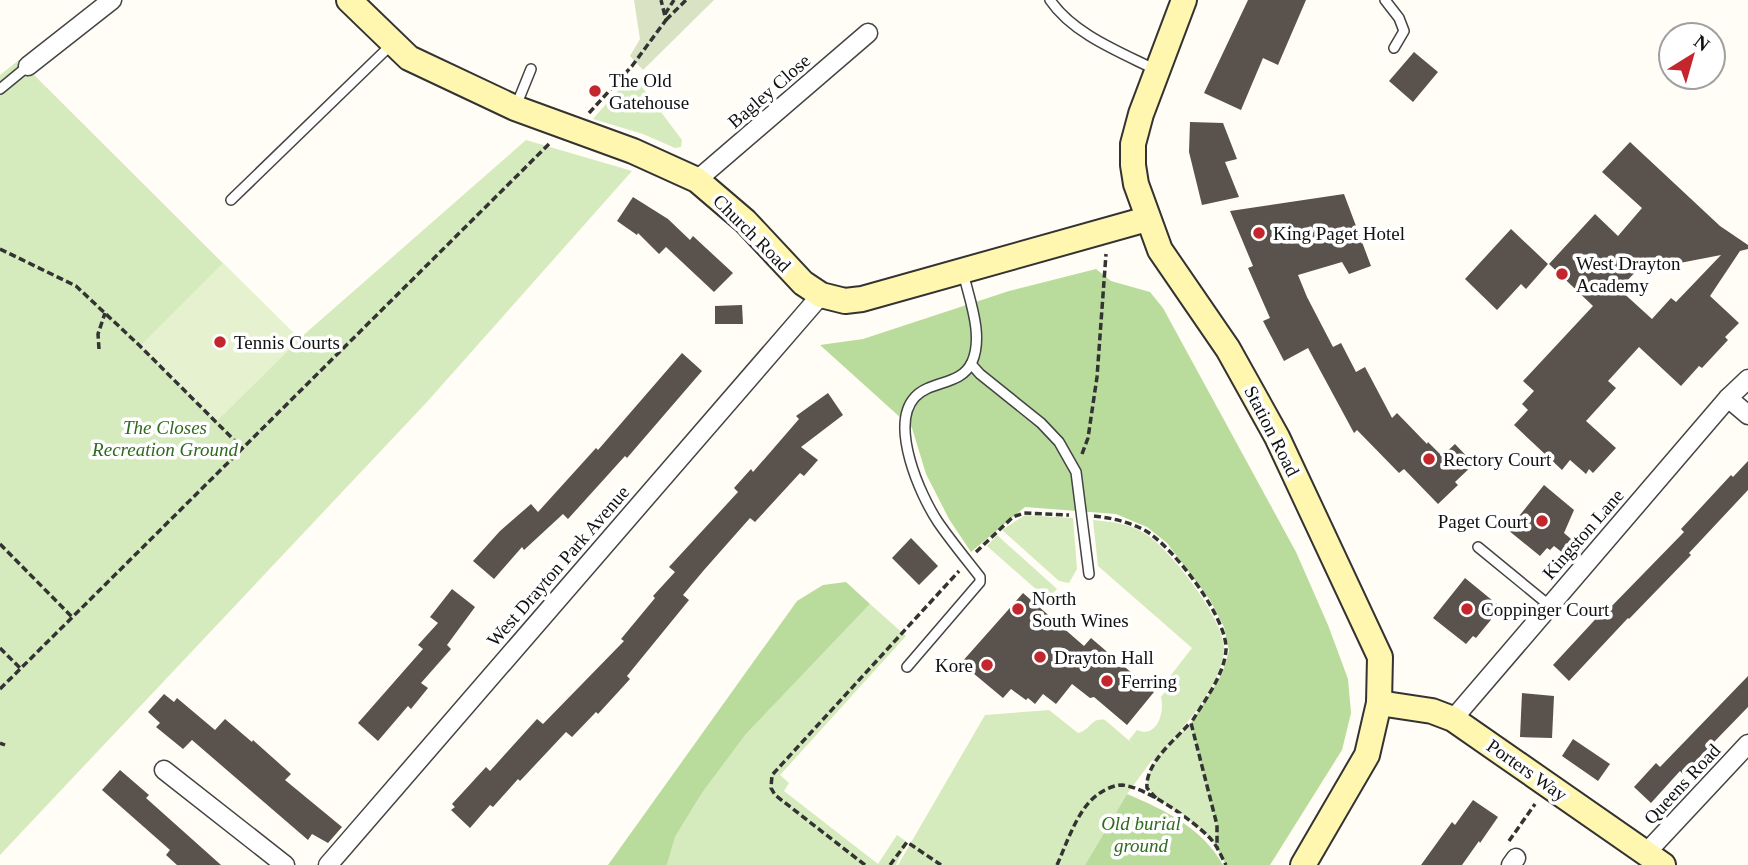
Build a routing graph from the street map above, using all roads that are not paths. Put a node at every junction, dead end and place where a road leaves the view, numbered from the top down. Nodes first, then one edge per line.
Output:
1 (112, 0) edge
2 (348, 0) edge
3 (1050, 0) edge
4 (1184, 0) edge
5 (1385, 0) edge
6 (868, 33) dead end
7 (393, 43) junction
8 (1394, 48) dead end
9 (28, 66) joint
10 (531, 69) dead end
11 (1157, 71) junction
12 (0, 89) edge
13 (515, 108) junction
14 (698, 180) junction
15 (232, 200) dead end
16 (1147, 219) junction
17 (963, 271) junction
18 (821, 295) junction
19 (971, 364) junction
20 (1748, 379) edge
21 (1728, 398) junction
22 (1748, 415) edge
23 (1478, 547) dead end
24 (1089, 574) dead end
25 (1550, 606) junction
26 (907, 667) dead end
27 (1379, 703) junction
28 (1453, 719) junction
29 (1748, 744) edge
30 (164, 770) dead end
31 (1655, 859) edge
32 (285, 865) edge
33 (328, 865) edge
34 (1303, 865) edge

1 - 9 street
2 - 7 street, Church Road
3 - 11 lane
4 - 11 street, Station Road
5 - 8 lane
6 - 14 street, Bagley Close
7 - 13 street, Church Road
7 - 15 lane
9 - 12 lane
10 - 13 lane
11 - 16 street, Station Road
13 - 14 street, Church Road
14 - 18 street, Church Road
16 - 17 street, Church Road
16 - 27 street, Station Road
17 - 18 street, Church Road
17 - 19 lane
18 - 33 street, West Drayton Park Avenue
19 - 24 lane
19 - 26 lane
20 - 21 street, Kingston Lane
21 - 22 street
21 - 25 street, Kingston Lane
23 - 25 lane
25 - 28 street, Kingston Lane
27 - 28 street, Porters Way
27 - 34 street, Station Road
28 - 31 street, Porters Way
29 - 31 street, Queens Road
30 - 32 street

